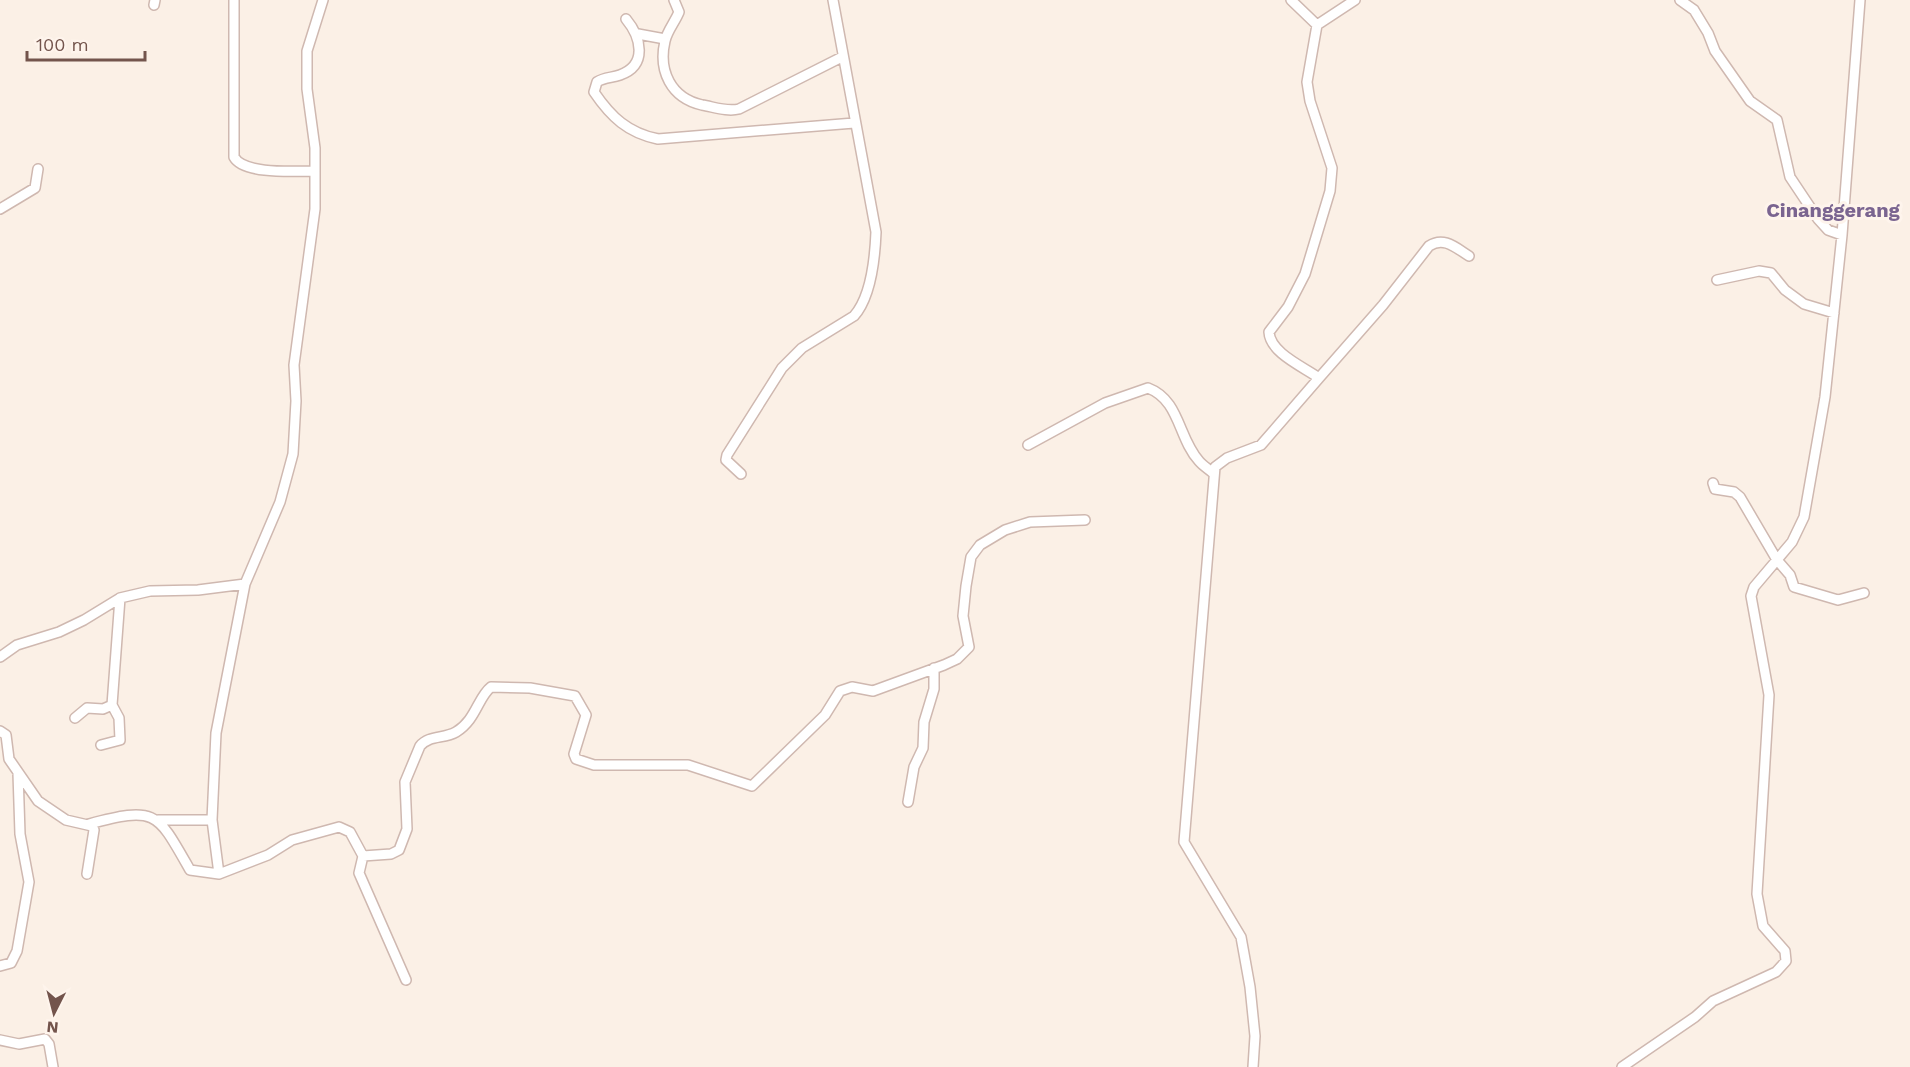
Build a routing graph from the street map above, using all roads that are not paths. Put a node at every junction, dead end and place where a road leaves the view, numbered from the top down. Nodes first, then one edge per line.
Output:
1 (234, 0) edge
2 (322, 0) edge
3 (674, 0) edge
4 (833, 0) edge
5 (1291, 0) edge
6 (1355, 0) edge
7 (1680, 0) edge
8 (1860, 0) edge
9 (626, 20) dead end
10 (1317, 25) junction
11 (638, 34) junction
12 (665, 39) junction
13 (842, 57) junction
14 (854, 123) junction
15 (38, 169) dead end
16 (315, 171) junction
17 (0, 209) edge
18 (1842, 235) junction
19 (1469, 255) dead end
20 (1717, 280) dead end
21 (1834, 313) junction
22 (1319, 378) junction
23 (1028, 445) dead end
24 (1214, 473) junction
25 (741, 474) dead end
26 (1713, 483) dead end
27 (1085, 520) dead end
28 (1777, 560) junction
29 (245, 584) junction
30 (1864, 593) dead end
31 (120, 598) junction
32 (0, 657) edge
33 (934, 668) junction
34 (112, 705) junction
35 (75, 718) dead end
36 (0, 731) edge
37 (101, 745) dead end
38 (18, 773) junction
39 (908, 802) dead end
40 (158, 820) junction
41 (212, 820) junction
42 (89, 825) junction
43 (363, 856) junction
44 (87, 874) dead end
45 (219, 874) junction
46 (0, 966) edge
47 (406, 980) dead end
48 (0, 1040) edge
49 (53, 1067) edge
50 (1253, 1067) edge
51 (1622, 1067) edge

1 - 16 street
2 - 16 street
3 - 12 street
4 - 13 street
5 - 10 street
6 - 10 street
7 - 18 street
8 - 18 street
9 - 11 street
10 - 22 street
11 - 12 street
11 - 14 street
12 - 13 street
13 - 14 street
14 - 25 street
15 - 17 street
16 - 29 street
18 - 21 street
19 - 22 street
20 - 21 street
21 - 28 street
22 - 24 street
23 - 24 street
24 - 50 street
26 - 28 street
27 - 33 street
28 - 30 street
28 - 51 street
29 - 31 street
29 - 41 street
31 - 32 street
31 - 34 street
33 - 39 street
33 - 43 street
34 - 35 street
34 - 37 street
36 - 38 street
38 - 42 street
38 - 46 street
40 - 41 street
40 - 42 street
40 - 45 street
41 - 45 street
42 - 44 street
43 - 45 street
43 - 47 street
48 - 49 street

